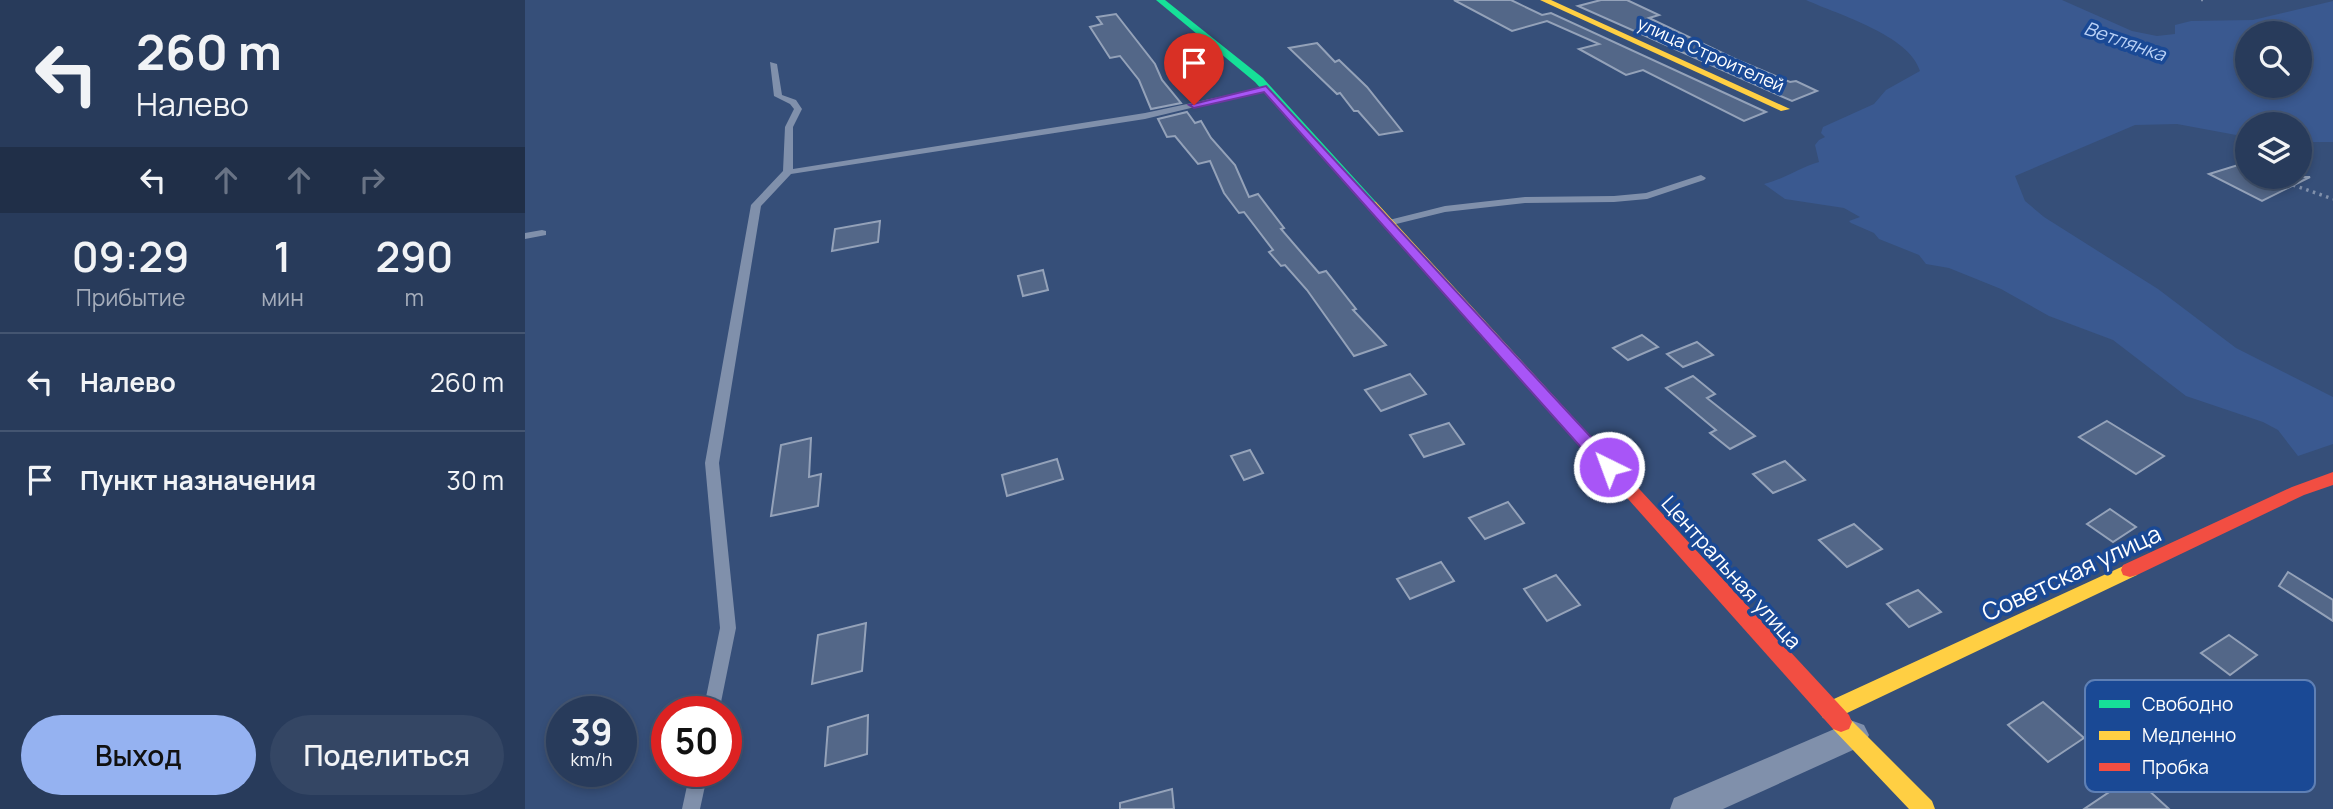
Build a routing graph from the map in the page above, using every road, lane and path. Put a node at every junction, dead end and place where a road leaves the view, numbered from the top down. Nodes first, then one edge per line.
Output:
1 (1160, 0) edge
2 (1544, 0) edge
3 (773, 64) dead end
4 (1266, 89) junction
5 (1786, 109) dead end
6 (788, 172) junction
7 (1701, 178) dead end
8 (2304, 189) edge
9 (2333, 199) edge
10 (1388, 223) junction
11 (542, 233) dead end
12 (525, 236) edge
13 (2333, 478) edge
14 (714, 696) edge
15 (1830, 711) junction
16 (1853, 735) junction
17 (696, 787) edge
18 (691, 809) edge
19 (1686, 809) edge
20 (1924, 809) edge

1 - 4 main road, Центральная улица
2 - 5 main road, улица Строителей
3 - 6 lane
4 - 6 lane
4 - 10 main road, Центральная улица
6 - 14 lane
7 - 10 lane
8 - 9 path
10 - 15 main road, Центральная улица
11 - 12 lane
13 - 15 main road, Советская улица
15 - 16 main road, Центральная улица
16 - 19 street
16 - 20 main road, Центральная улица
17 - 18 lane

